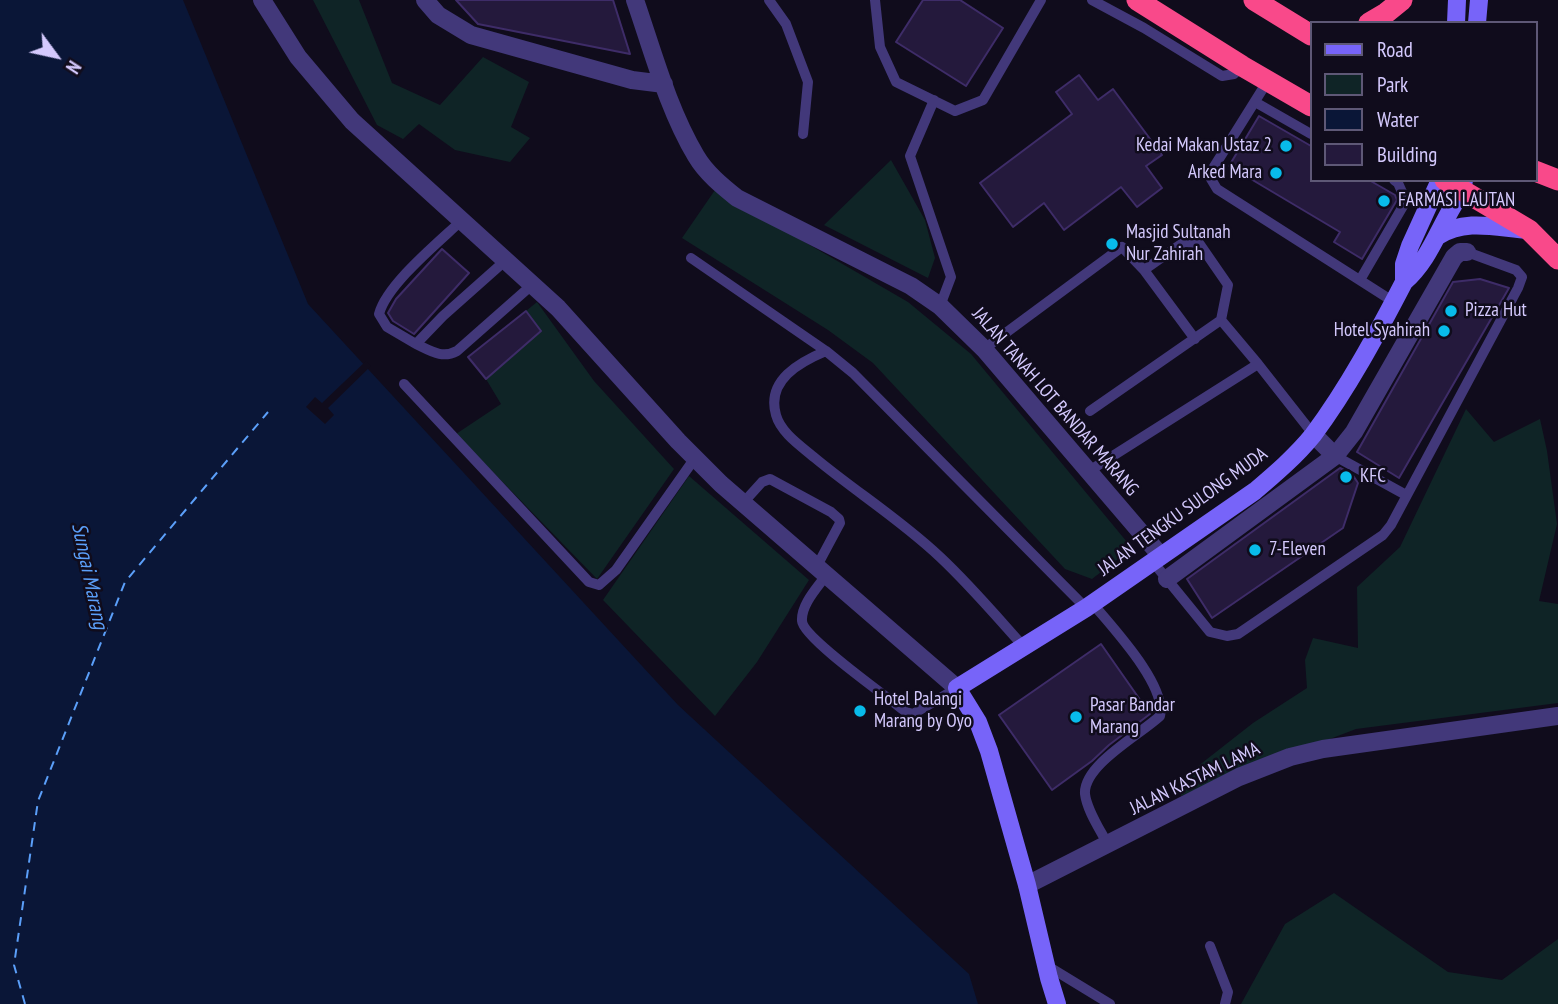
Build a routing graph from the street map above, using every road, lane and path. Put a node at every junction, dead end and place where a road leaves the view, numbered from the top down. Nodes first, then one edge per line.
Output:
1 (262, 0) edge
2 (425, 0) edge
3 (635, 0) edge
4 (769, 0) edge
5 (875, 0) edge
6 (1092, 0) edge
7 (1137, 0) edge
8 (1254, 0) edge
9 (1402, 0) edge
10 (1457, 0) edge
11 (1479, 0) edge
12 (1038, 1) edge
13 (1281, 17) junction
14 (1151, 20) junction
15 (1372, 21) edge
16 (1455, 21) edge
17 (1477, 21) edge
18 (1310, 27) edge
19 (1310, 34) edge
20 (1268, 82) junction
21 (664, 84) junction
22 (934, 100) junction
23 (1255, 102) junction
24 (1310, 105) edge
25 (1310, 133) edge
26 (803, 134) dead end
27 (1537, 172) edge
28 (1558, 180) edge
29 (1397, 182) edge
30 (1453, 183) edge
31 (462, 220) junction
32 (1529, 230) junction
33 (1437, 237) junction
34 (1467, 252) joint
35 (691, 258) dead end
36 (1558, 259) edge
37 (506, 260) junction
38 (1143, 270) junction
39 (1360, 281) junction
40 (1404, 282) junction
41 (533, 284) junction
42 (1394, 302) junction
43 (940, 306) junction
44 (1222, 320) junction
45 (1195, 339) junction
46 (416, 344) junction
47 (984, 349) junction
48 (826, 351) junction
49 (1258, 363) junction
50 (404, 384) dead end
51 (1090, 411) dead end
52 (1313, 434) junction
53 (1335, 456) junction
54 (695, 458) junction
55 (1089, 471) junction
56 (1406, 495) junction
57 (743, 503) junction
58 (1157, 559) junction
59 (822, 570) junction
60 (1167, 579) junction
61 (1090, 606) junction
62 (1024, 647) junction
63 (957, 688) junction
64 (1558, 716) edge
65 (1108, 845) junction
66 (1027, 886) junction
67 (1210, 946) dead end
68 (1046, 965) junction
69 (1057, 1004) edge
70 (1110, 1004) edge
71 (1225, 1004) edge

1 - 31 street
2 - 21 street
3 - 21 street, JALAN TANAH LOT BANDAR MARANG
4 - 26 lane
5 - 22 lane
6 - 14 lane
7 - 14 highway
8 - 13 highway
9 - 15 highway
10 - 16 street
11 - 17 street
12 - 22 lane
13 - 18 highway
13 - 19 highway
14 - 20 highway
20 - 23 lane
20 - 24 highway
21 - 43 street, JALAN TANAH LOT BANDAR MARANG
22 - 43 lane
23 - 25 lane
23 - 39 lane
27 - 28 highway
29 - 39 lane
30 - 32 highway
30 - 33 street, JALAN TENGKU SULONG MUDA
30 - 40 street, JALAN TENGKU SULONG MUDA
31 - 37 street
31 - 46 lane
32 - 33 street
32 - 36 highway
33 - 40 street, JALAN TENGKU SULONG MUDA
34 - 53 street
34 - 56 lane
35 - 48 lane
37 - 41 street
37 - 46 lane
38 - 44 lane
38 - 45 lane
38 - 47 lane
39 - 42 lane
40 - 42 street, JALAN TENGKU SULONG MUDA
41 - 46 lane
41 - 54 street
42 - 52 street, JALAN TENGKU SULONG MUDA
43 - 47 street, JALAN TANAH LOT BANDAR MARANG
44 - 45 lane
44 - 49 lane
45 - 51 lane
47 - 55 street, JALAN TANAH LOT BANDAR MARANG
48 - 61 lane
48 - 62 lane
49 - 52 lane
49 - 55 lane
50 - 54 lane
52 - 53 street
52 - 58 street, JALAN TENGKU SULONG MUDA
53 - 56 lane
53 - 60 street
54 - 57 street
55 - 58 street, JALAN TANAH LOT BANDAR MARANG
56 - 60 lane
57 - 59 street
57 - 59 lane
58 - 60 lane
58 - 61 street, JALAN TENGKU SULONG MUDA
59 - 63 street
59 - 63 lane
61 - 62 street, JALAN TENGKU SULONG MUDA
61 - 65 lane
62 - 63 street, JALAN TENGKU SULONG MUDA
63 - 66 street
64 - 65 street, JALAN KASTAM LAMA
65 - 66 street, JALAN KASTAM LAMA
66 - 68 street
67 - 71 lane
68 - 69 street
68 - 70 lane

